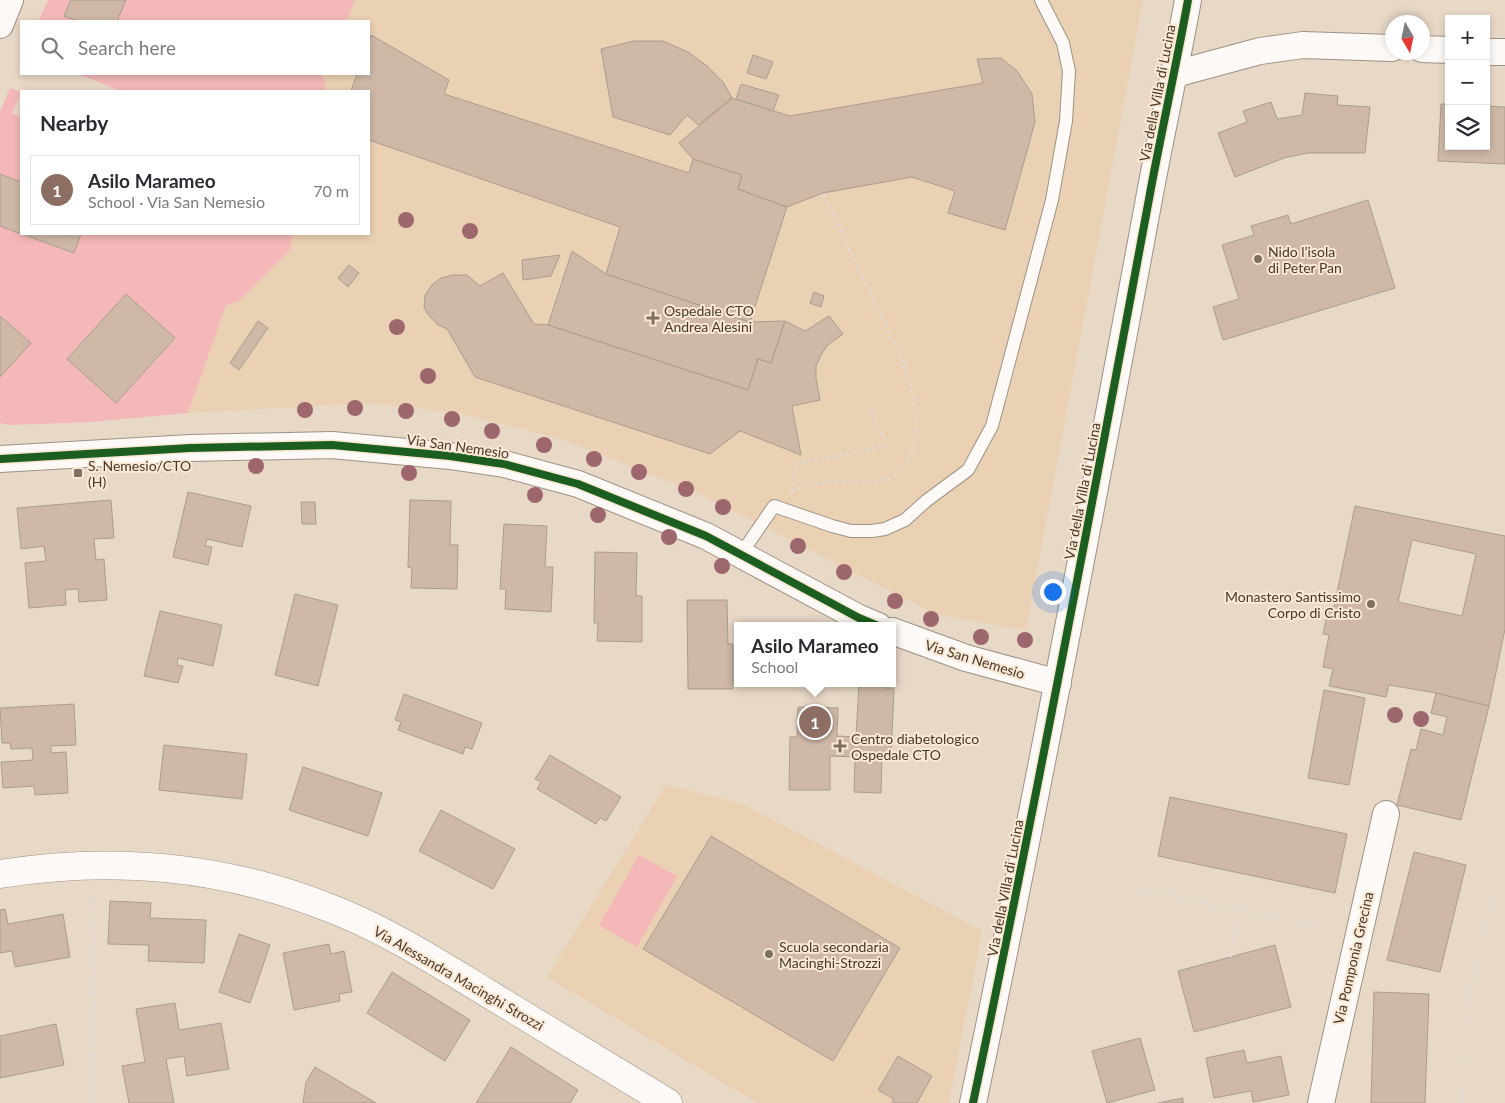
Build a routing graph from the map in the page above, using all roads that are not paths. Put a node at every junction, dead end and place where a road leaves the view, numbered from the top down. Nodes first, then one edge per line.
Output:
1 (10, 0) edge
2 (1042, 0) edge
3 (1188, 0) edge
4 (0, 25) edge
5 (1385, 48) edge
6 (1430, 49) edge
7 (1445, 50) edge
8 (1490, 52) edge
9 (1505, 52) edge
10 (1175, 74) junction
11 (0, 459) edge
12 (741, 554) junction
13 (868, 622) edge
14 (896, 633) edge
15 (1058, 683) junction
16 (1386, 814) dead end
17 (0, 874) edge
18 (668, 1103) edge
19 (973, 1103) edge
20 (1321, 1103) edge

1 - 4 street
2 - 12 lane
3 - 10 street, Via della Villa di Lucina
5 - 10 street
6 - 7 street
8 - 9 street
10 - 15 street, Via della Villa di Lucina
11 - 12 street, Via San Nemesio
12 - 13 street, Via San Nemesio
14 - 15 street, Via San Nemesio
15 - 19 street, Via della Villa di Lucina
16 - 20 street, Via Pomponia Grecina
17 - 18 street, Via Alessandra Macinghi Strozzi

